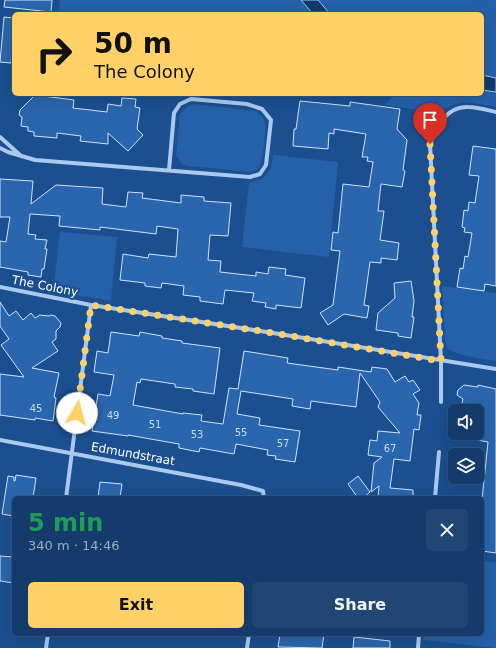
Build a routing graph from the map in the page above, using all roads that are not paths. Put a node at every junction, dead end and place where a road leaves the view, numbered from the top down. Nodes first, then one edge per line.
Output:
1 (496, 112) edge
2 (0, 137) edge
3 (0, 148) edge
4 (21, 156) junction
5 (168, 170) junction
6 (0, 287) edge
7 (91, 305) junction
8 (441, 361) junction
9 (496, 369) edge
10 (441, 402) dead end
11 (0, 440) edge
12 (439, 452) dead end
13 (72, 453) junction
14 (66, 496) edge
15 (264, 496) edge
16 (434, 496) edge
17 (48, 636) edge
18 (249, 636) edge
19 (419, 636) edge
20 (46, 648) edge
21 (247, 648) edge
22 (418, 648) edge

1 - 8 street
2 - 4 street
3 - 4 street
4 - 5 street
5 - 5 street
6 - 7 street, The Colony
7 - 8 street, The Colony
7 - 13 street
8 - 9 street, The Colony
8 - 10 street
11 - 13 street, Edmundstraat
12 - 16 street
13 - 14 street
13 - 15 street, Edmundstraat
17 - 20 street
18 - 21 street
19 - 22 street

